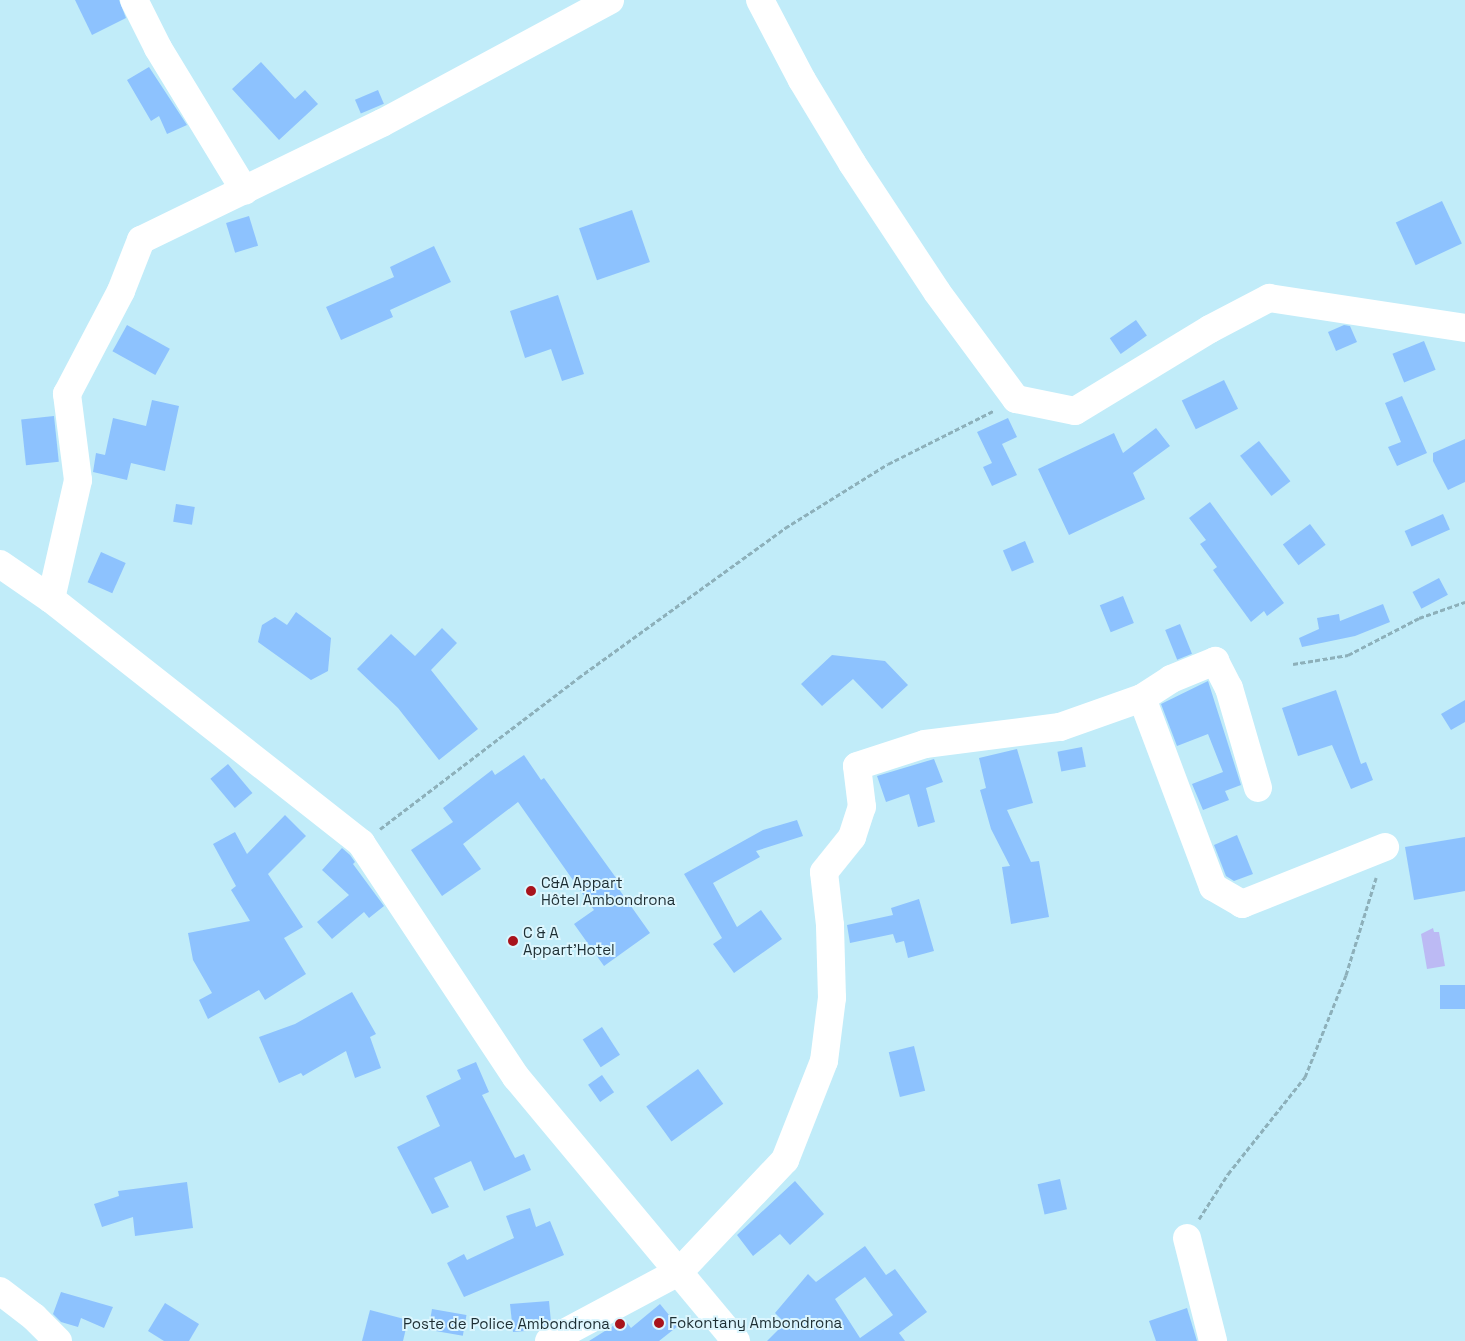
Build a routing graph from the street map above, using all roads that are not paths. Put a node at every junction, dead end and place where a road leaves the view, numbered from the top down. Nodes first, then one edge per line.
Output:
1 (134, 0) edge
2 (610, 0) edge
3 (760, 0) edge
4 (245, 191) junction
5 (1465, 328) edge
6 (0, 564) edge
7 (51, 599) junction
8 (1142, 698) junction
9 (1258, 788) dead end
10 (1385, 848) road end
11 (1187, 1238) road end
12 (680, 1271) junction
13 (0, 1291) edge
14 (729, 1338) edge
15 (58, 1341) edge
16 (549, 1341) edge
17 (1213, 1341) edge

1 - 4 street
2 - 4 street
3 - 5 street
4 - 7 street
6 - 7 street
7 - 12 street
8 - 9 street
8 - 10 street
8 - 12 street
11 - 17 street
12 - 14 street
12 - 16 street
13 - 15 street

